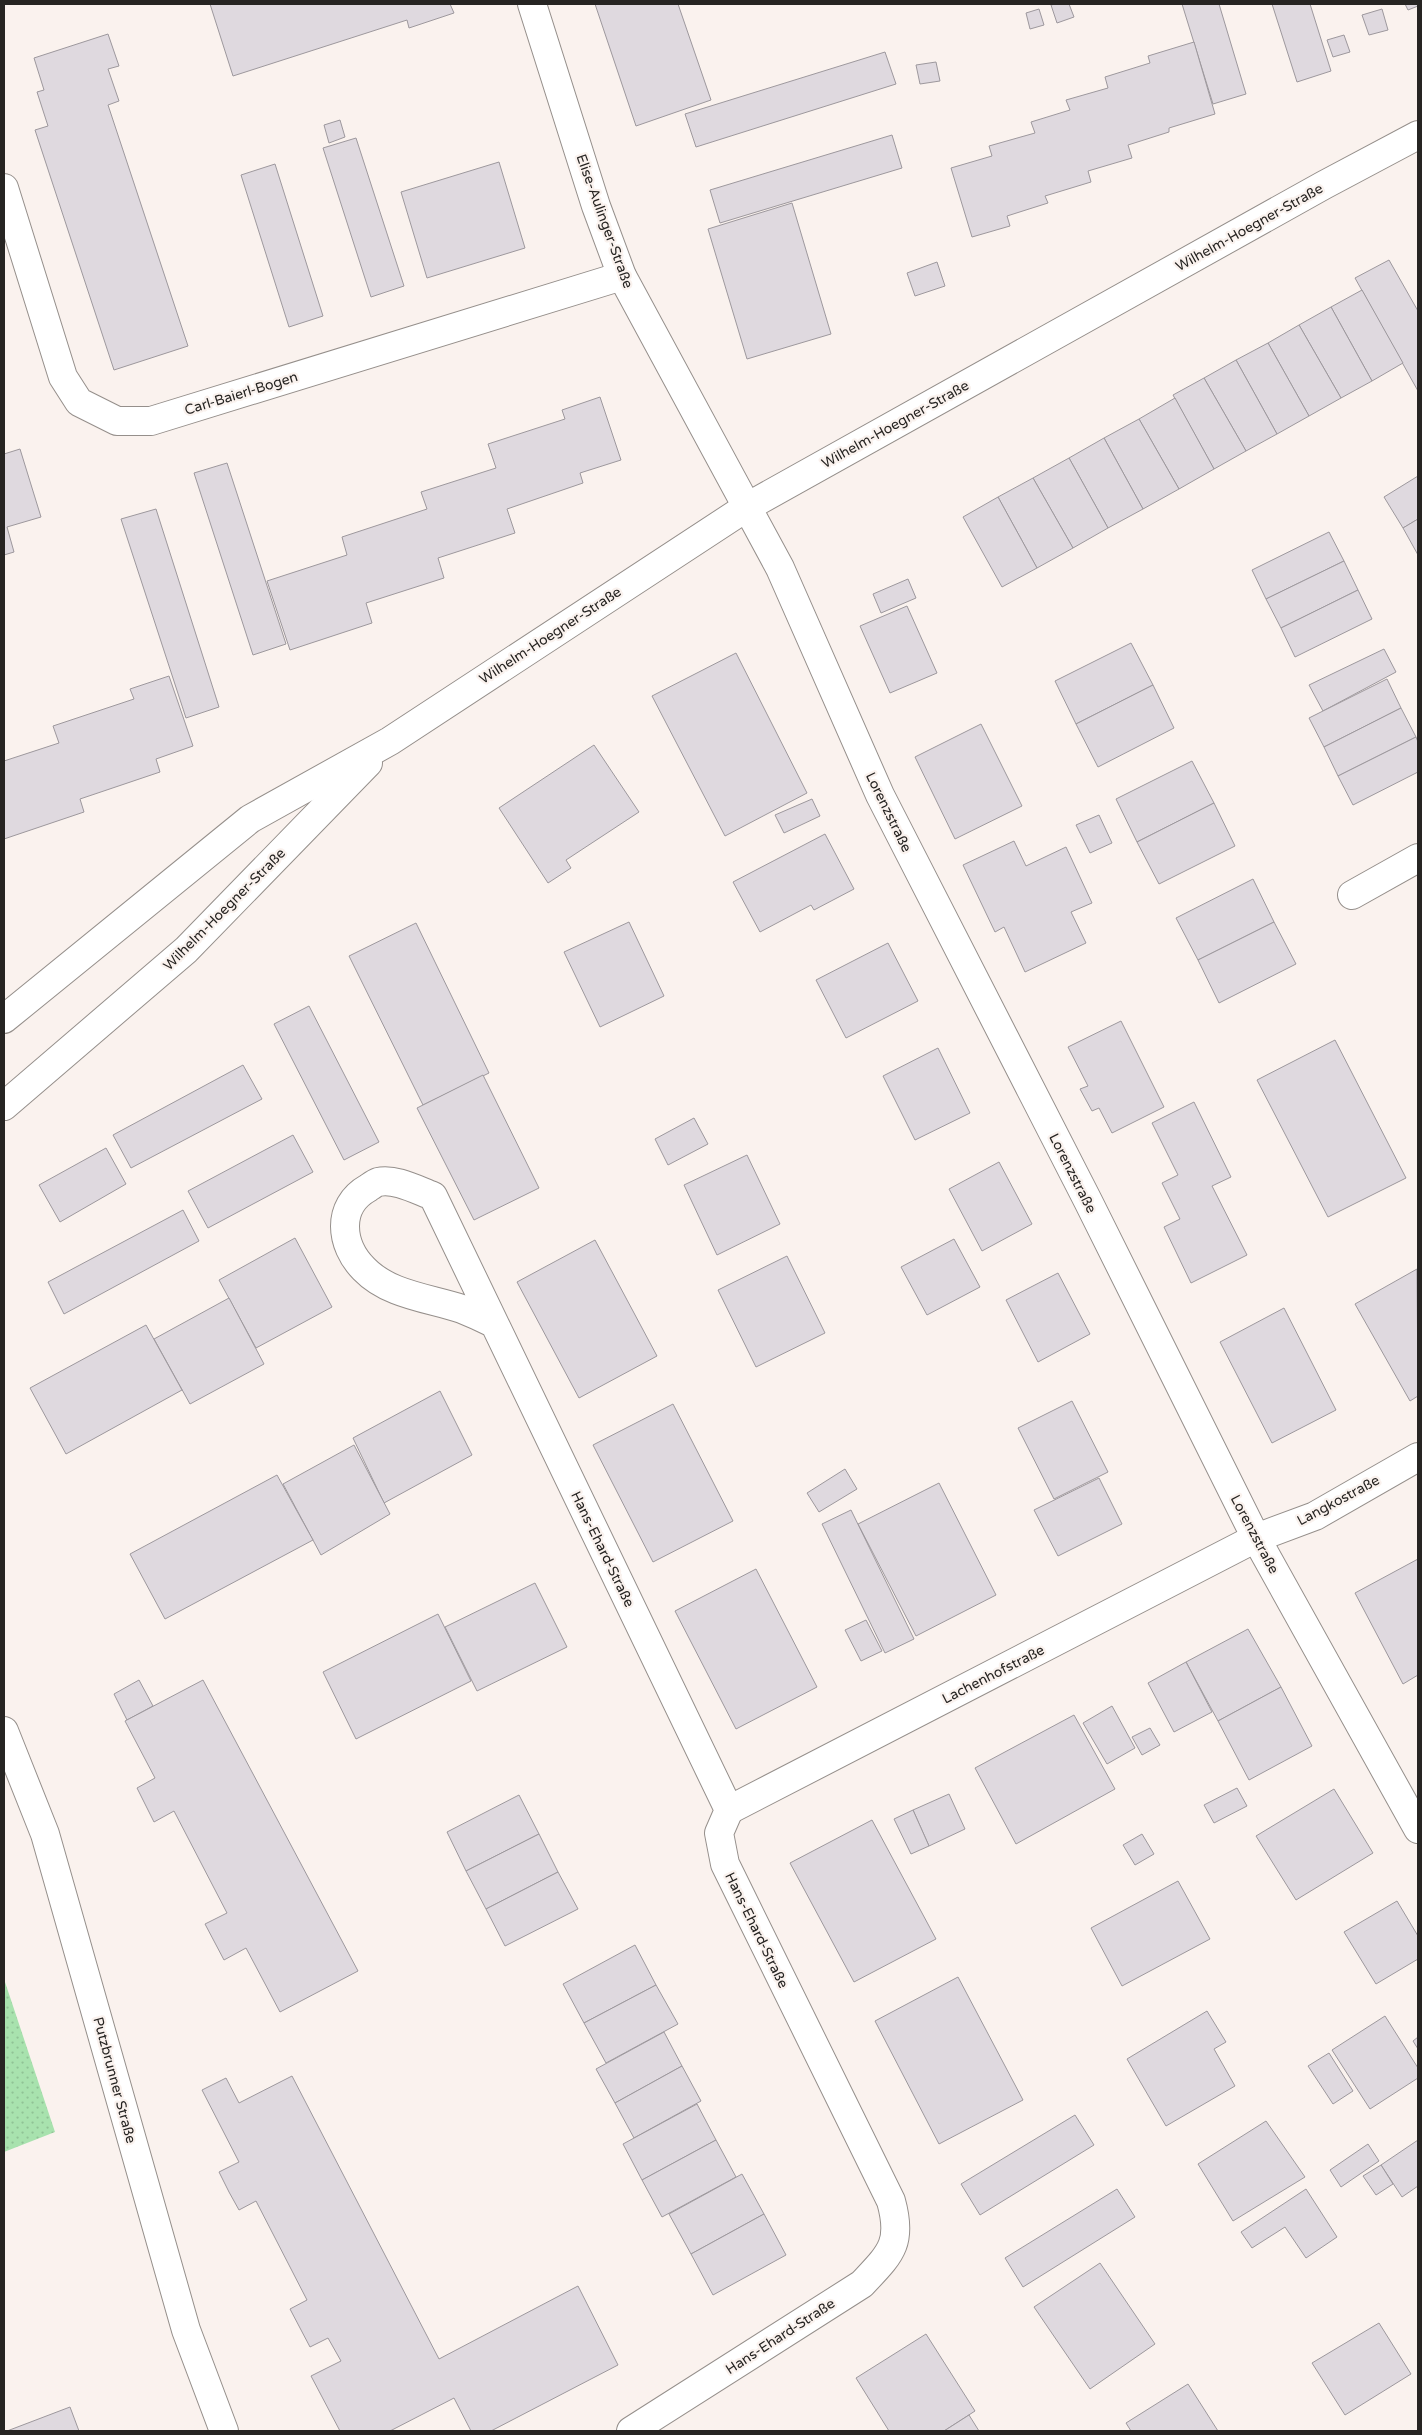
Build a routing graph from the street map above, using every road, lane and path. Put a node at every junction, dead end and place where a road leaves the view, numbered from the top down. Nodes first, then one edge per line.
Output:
1 (532, 4) edge
2 (1417, 140) edge
3 (4, 188) edge
4 (622, 276) junction
5 (747, 507) junction
6 (390, 741) junction
7 (1418, 858) edge
8 (1352, 896) dead end
9 (4, 1019) edge
10 (4, 1106) edge
11 (493, 1323) junction
12 (1418, 1457) edge
13 (1256, 1538) junction
14 (4, 1730) edge
15 (729, 1810) junction
16 (1418, 1829) edge
17 (224, 2431) edge
18 (631, 2431) edge

1 - 4 street, Elise-Aulinger-Straße
2 - 5 street, Wilhelm-Hoegner-Straße
3 - 4 street, Carl-Baierl-Bogen
4 - 5 street, Elise-Aulinger-Straße
5 - 6 street, Wilhelm-Hoegner-Straße
5 - 13 street, Lorenzstraße
6 - 9 street, Wilhelm-Hoegner-Straße
6 - 10 street, Wilhelm-Hoegner-Straße
7 - 8 street
11 - 11 street, Hans-Ehard-Straße
11 - 15 street, Hans-Ehard-Straße
12 - 13 street, Langkostraße
13 - 15 street, Lachenhofstraße
13 - 16 street, Lorenzstraße
14 - 17 street, Putzbrunner Straße
15 - 18 street, Hans-Ehard-Straße

